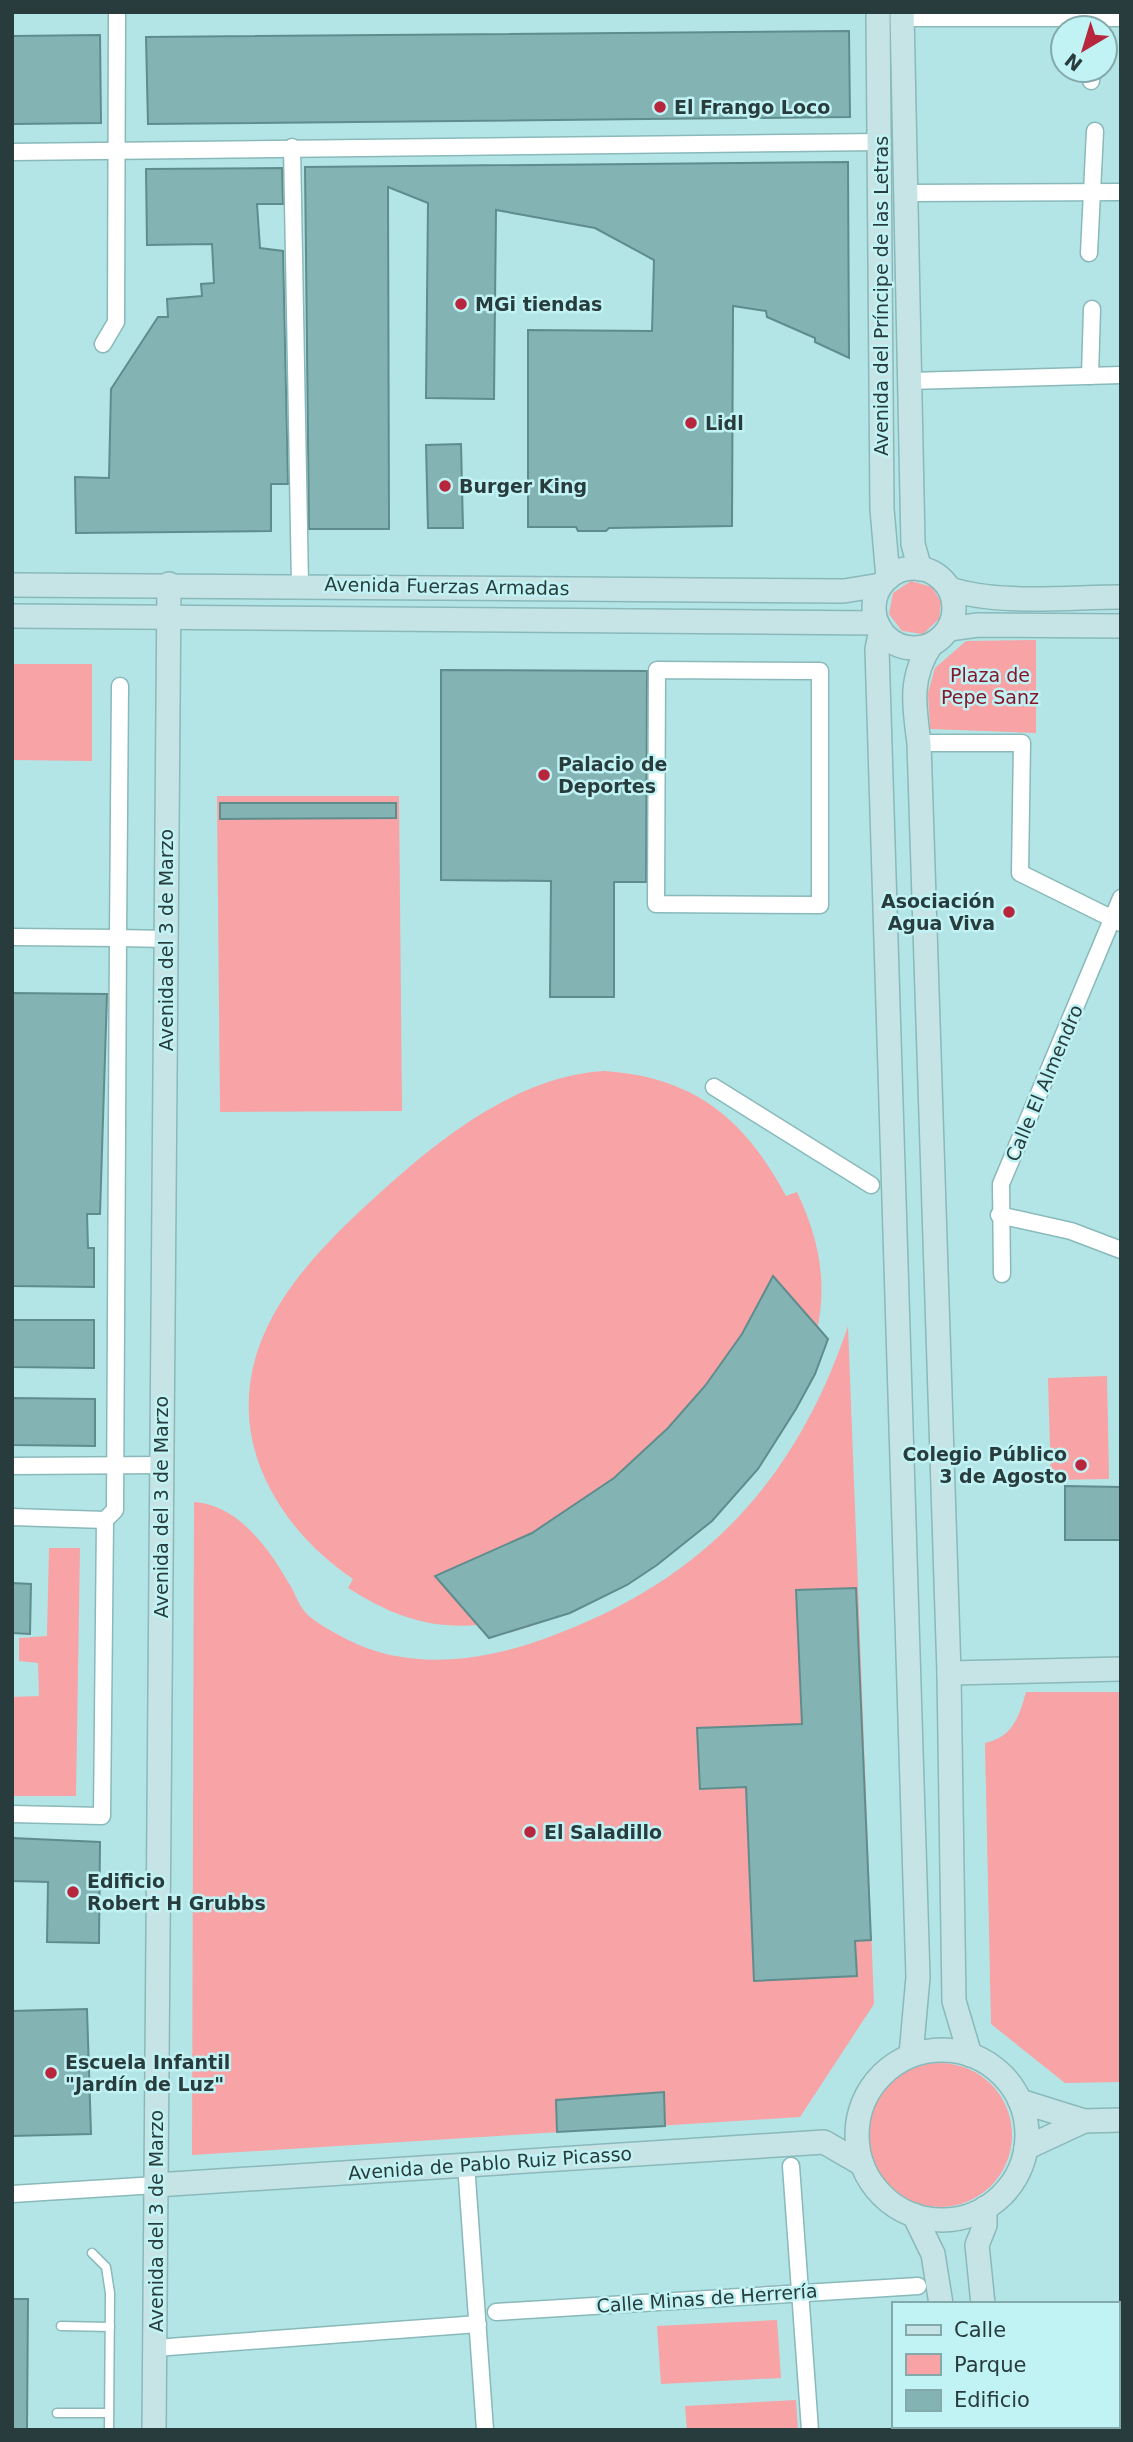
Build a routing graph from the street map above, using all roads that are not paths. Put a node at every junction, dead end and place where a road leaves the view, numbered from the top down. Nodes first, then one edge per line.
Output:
1 (117, 12) edge
2 (878, 12) edge
3 (902, 15) edge
4 (1049, 18) edge
5 (1095, 131) dead end
6 (880, 142) junction
7 (292, 147) junction
8 (118, 150) junction
9 (12, 152) edge
10 (1093, 192) junction
11 (1121, 192) edge
12 (905, 193) junction
13 (1089, 253) dead end
14 (1092, 309) dead end
15 (103, 344) dead end
16 (1121, 375) edge
17 (1090, 376) junction
18 (909, 381) junction
19 (920, 569) junction
20 (885, 582) junction
21 (12, 584) edge
22 (169, 584) junction
23 (300, 585) junction
24 (950, 589) junction
25 (1121, 597) edge
26 (12, 616) edge
27 (168, 617) junction
28 (1121, 626) edge
29 (879, 627) junction
30 (949, 629) junction
31 (931, 645) junction
32 (120, 686) dead end
33 (919, 743) junction
34 (1121, 898) edge
35 (656, 904) joint
36 (1116, 920) edge
37 (12, 937) edge
38 (118, 938) junction
39 (166, 939) junction
40 (714, 1087) dead end
41 (871, 1185) dead end
42 (999, 1215) junction
43 (1121, 1250) edge
44 (1002, 1274) dead end
45 (115, 1465) junction
46 (162, 1465) junction
47 (12, 1466) edge
48 (12, 1517) edge
49 (105, 1520) junction
50 (1121, 1669) edge
51 (949, 1673) junction
52 (12, 1814) edge
53 (970, 2054) junction
54 (911, 2055) junction
55 (1020, 2101) junction
56 (861, 2108) junction
57 (1121, 2120) edge
58 (1084, 2121) junction
59 (824, 2142) junction
60 (1026, 2148) junction
61 (466, 2164) junction
62 (862, 2164) junction
63 (791, 2166) dead end
64 (156, 2185) junction
65 (12, 2194) edge
66 (985, 2208) junction
67 (914, 2215) junction
68 (92, 2253) dead end
69 (918, 2286) dead end
70 (800, 2292) junction
71 (941, 2302) edge
72 (983, 2302) edge
73 (496, 2312) dead end
74 (478, 2324) junction
75 (61, 2326) dead end
76 (110, 2327) junction
77 (155, 2348) junction
78 (57, 2413) dead end
79 (109, 2413) junction
80 (108, 2430) edge
81 (154, 2430) edge
82 (485, 2430) edge
83 (810, 2430) edge

1 - 8 street
2 - 6 street, Avenida del Príncipe de las Letras
3 - 4 street
3 - 12 street, Avenida del Príncipe de las Letras
5 - 10 street
6 - 7 street
6 - 20 street, Avenida del Príncipe de las Letras
7 - 8 street
7 - 23 street
8 - 9 street
8 - 15 street
10 - 11 street
10 - 12 street
10 - 13 street
12 - 18 street, Avenida del Príncipe de las Letras
14 - 17 street
16 - 17 street
17 - 18 street
18 - 19 street, Avenida del Príncipe de las Letras
19 - 20 street
19 - 24 street
20 - 23 street, Avenida Fuerzas Armadas
20 - 29 street
21 - 22 street, Avenida Fuerzas Armadas
22 - 23 street, Avenida Fuerzas Armadas
22 - 27 street, Avenida del 3 de Marzo
24 - 25 street
24 - 30 street
26 - 27 street, Avenida Fuerzas Armadas
27 - 29 street, Avenida Fuerzas Armadas
27 - 39 street, Avenida del 3 de Marzo
28 - 30 street
29 - 31 street
29 - 54 street
30 - 31 street
31 - 33 street
32 - 38 street
33 - 36 street
33 - 51 street
34 - 36 street, Calle El Almendro
35 - 35 street
36 - 42 street, Calle El Almendro
37 - 38 street
38 - 39 street
38 - 45 street
39 - 46 street, Avenida del 3 de Marzo
40 - 41 street
42 - 43 street
42 - 44 street, Calle El Almendro
45 - 46 street
45 - 47 street
45 - 49 street
46 - 64 street, Avenida del 3 de Marzo
48 - 49 street
49 - 52 street
50 - 51 street
51 - 53 street
53 - 54 street
53 - 55 street
54 - 56 street
55 - 58 street
55 - 60 street
56 - 59 street
56 - 62 street
57 - 58 street
58 - 60 street
59 - 61 street, Avenida de Pablo Ruiz Picasso
59 - 62 street
60 - 66 street
61 - 64 street, Avenida de Pablo Ruiz Picasso
61 - 74 street
62 - 67 street
63 - 70 street
64 - 65 street
64 - 77 street, Avenida del 3 de Marzo
66 - 67 street
66 - 72 street
67 - 71 street
68 - 76 lane
69 - 70 street, Calle Minas de Herrería
70 - 73 street, Calle Minas de Herrería
70 - 83 street
74 - 77 street
74 - 82 street
75 - 76 lane
76 - 79 lane
77 - 81 street, Avenida del 3 de Marzo
78 - 79 lane
79 - 80 lane

